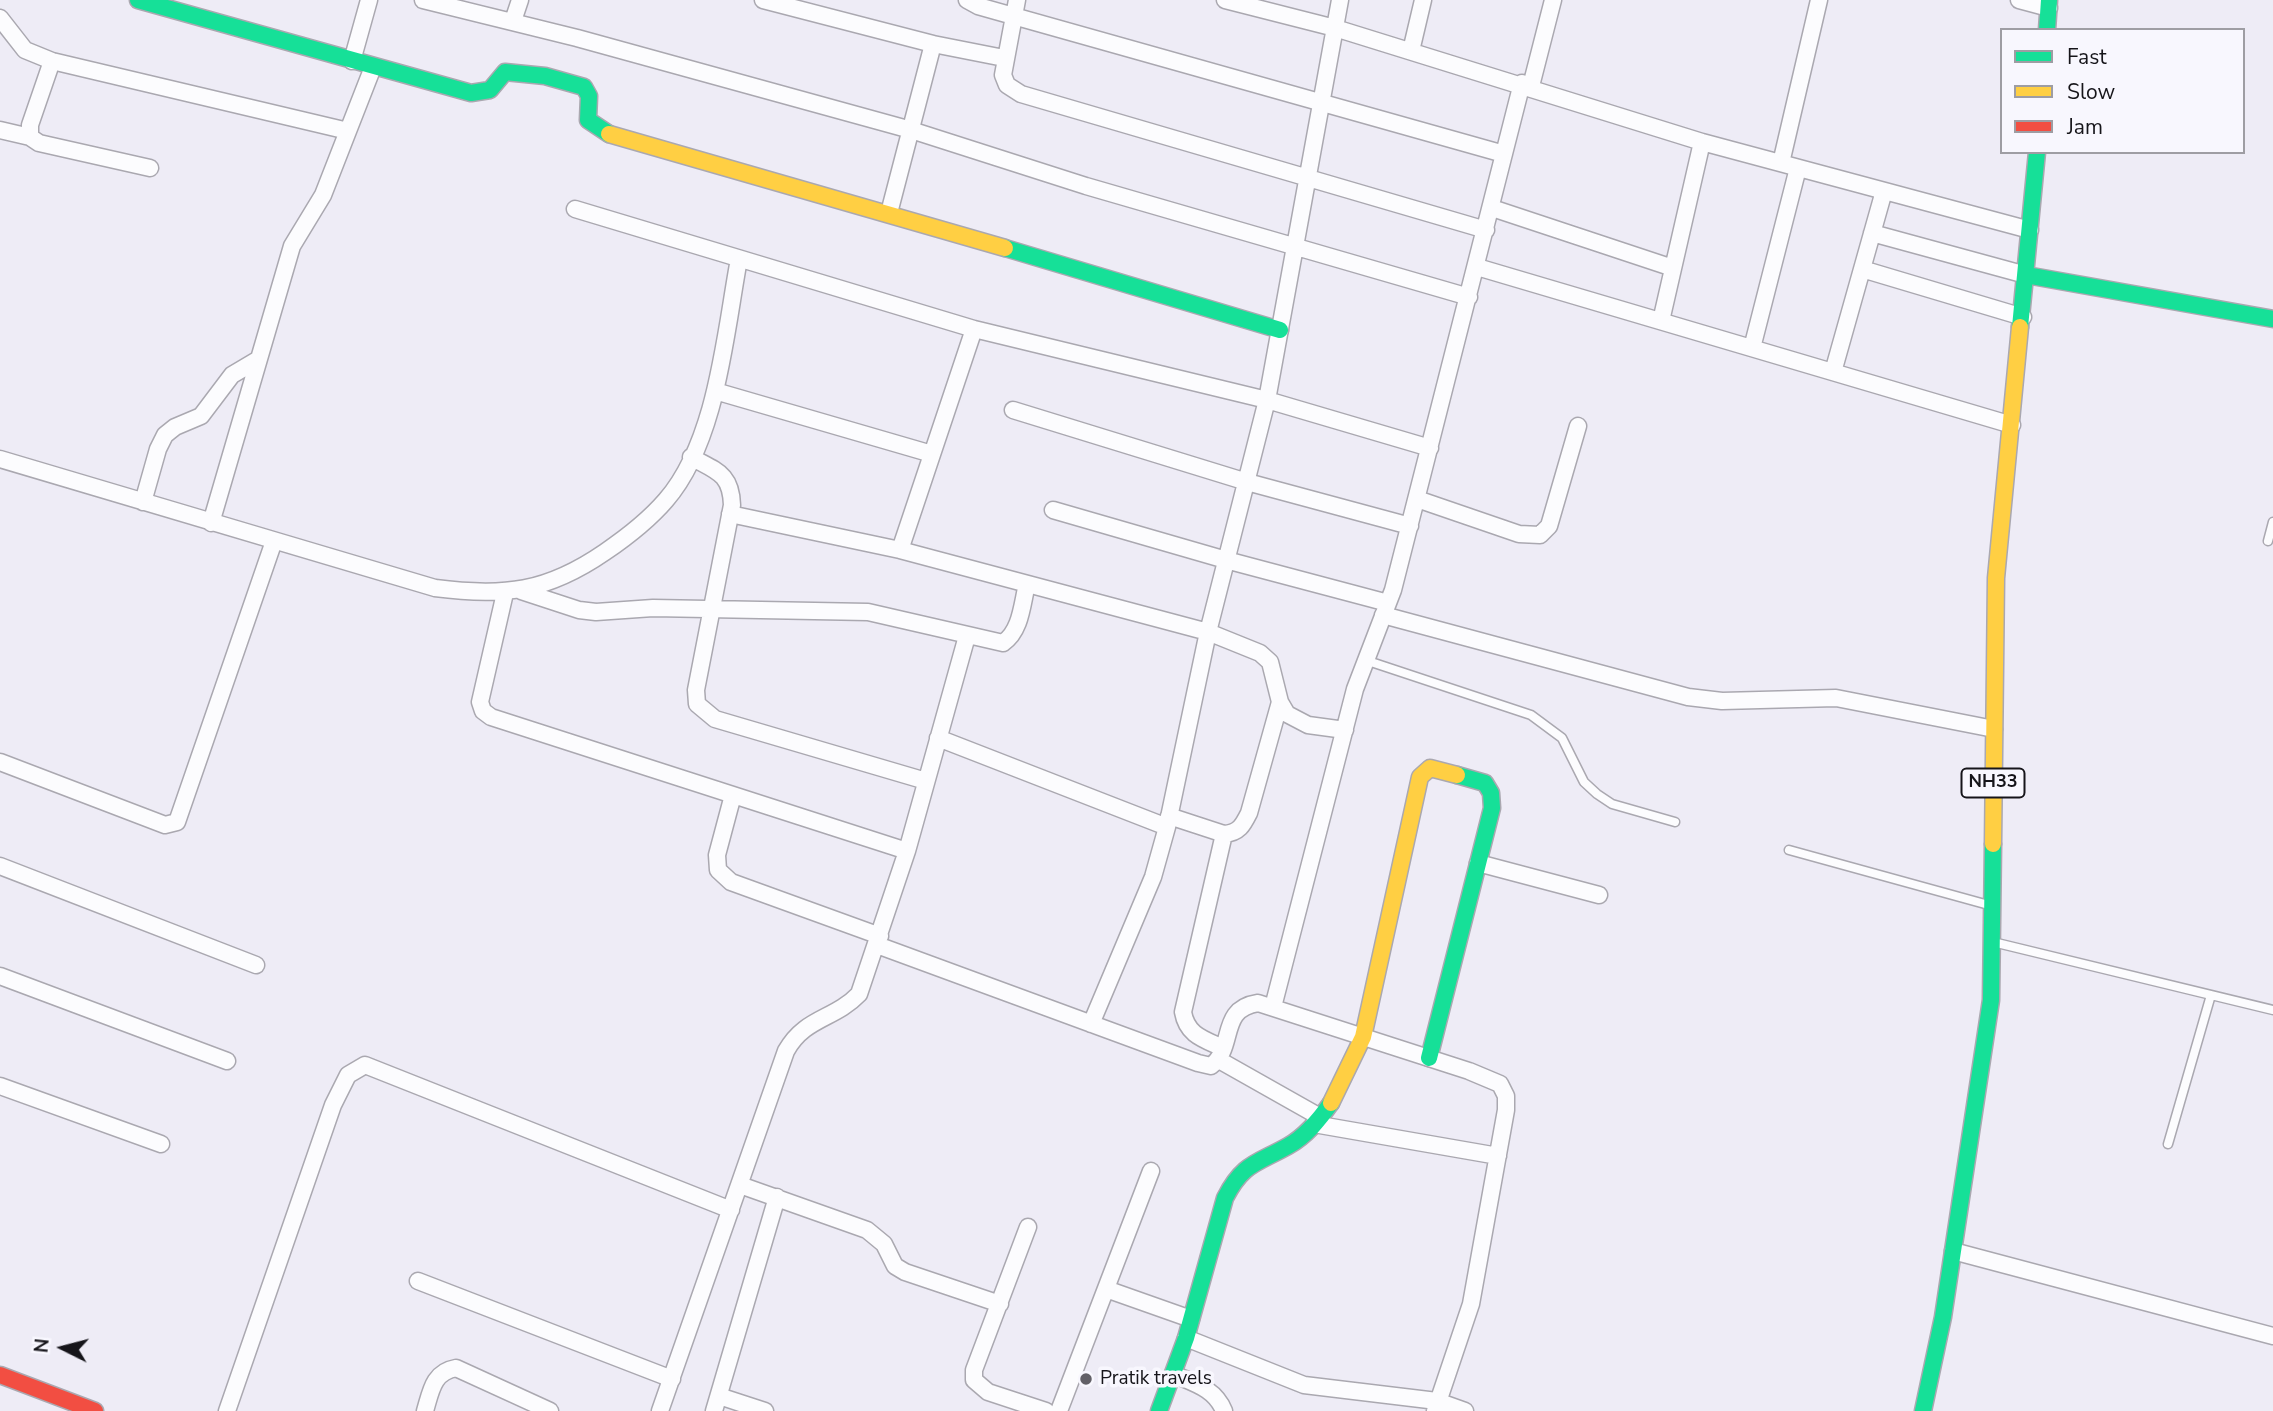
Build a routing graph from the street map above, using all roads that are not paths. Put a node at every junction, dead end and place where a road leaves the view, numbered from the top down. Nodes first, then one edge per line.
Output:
1 (138, 0) edge
2 (369, 0) edge
3 (424, 0) edge
4 (520, 0) edge
5 (763, 0) edge
6 (967, 0) edge
7 (1224, 0) edge
8 (1340, 0) edge
9 (1423, 0) edge
10 (1553, 0) edge
11 (1819, 0) edge
12 (2019, 0) edge
13 (2049, 4) edge
14 (1015, 8) edge
15 (0, 18) edge
16 (513, 22) junction
17 (1335, 27) junction
18 (2047, 28) edge
19 (933, 44) junction
20 (1411, 51) junction
21 (1004, 58) junction
22 (52, 61) junction
23 (352, 61) junction
24 (373, 67) junction
25 (1527, 85) junction
26 (1321, 104) junction
27 (0, 130) edge
28 (911, 130) junction
29 (348, 131) junction
30 (30, 137) junction
31 (1702, 142) junction
32 (1504, 154) junction
33 (2037, 154) edge
34 (1781, 163) junction
35 (150, 168) dead end
36 (1798, 168) junction
37 (1308, 177) junction
38 (1884, 191) junction
39 (1492, 208) junction
40 (575, 209) dead end
41 (890, 213) junction
42 (1486, 230) junction
43 (2030, 230) junction
44 (1872, 233) junction
45 (1293, 248) junction
46 (739, 259) junction
47 (1477, 267) junction
48 (1673, 268) junction
49 (1862, 269) junction
50 (2026, 275) junction
51 (1469, 297) junction
52 (2023, 317) junction
53 (2273, 319) edge
54 (1661, 321) junction
55 (974, 329) junction
56 (1280, 330) junction
57 (1752, 348) junction
58 (258, 359) junction
59 (1833, 372) junction
60 (715, 391) junction
61 (1267, 400) junction
62 (1013, 410) dead end
63 (2012, 425) junction
64 (1578, 426) dead end
65 (1430, 448) junction
66 (932, 454) junction
67 (691, 457) junction
68 (0, 459) edge
69 (1247, 482) junction
70 (1417, 499) junction
71 (143, 502) junction
72 (1053, 510) dead end
73 (730, 514) junction
74 (2273, 522) edge
75 (211, 523) junction
76 (1410, 526) junction
77 (274, 541) junction
78 (2268, 541) dead end
79 (900, 550) junction
80 (1226, 560) junction
81 (1027, 584) junction
82 (513, 592) junction
83 (712, 609) junction
84 (1386, 609) junction
85 (1208, 632) junction
86 (967, 636) junction
87 (1365, 660) junction
88 (1280, 702) junction
89 (1994, 729) junction
90 (1345, 730) junction
91 (938, 738) junction
92 (0, 762) edge
93 (926, 781) junction
94 (733, 795) junction
95 (1168, 822) junction
96 (1675, 822) dead end
97 (1224, 834) junction
98 (1789, 850) dead end
99 (907, 851) junction
100 (1478, 863) junction
101 (0, 866) edge
102 (1599, 895) dead end
103 (1992, 906) junction
104 (878, 941) junction
105 (1991, 942) junction
106 (256, 965) dead end
107 (0, 976) edge
108 (2211, 995) junction
109 (1273, 1007) junction
110 (2273, 1010) edge
111 (1091, 1024) junction
112 (1363, 1037) junction
113 (1221, 1054) junction
114 (1429, 1058) junction
115 (227, 1061) dead end
116 (0, 1086) edge
117 (1317, 1121) junction
118 (162, 1144) dead end
119 (2168, 1144) dead end
120 (1497, 1156) junction
121 (1151, 1171) dead end
122 (740, 1185) junction
123 (777, 1197) junction
124 (731, 1210) junction
125 (1028, 1227) dead end
126 (1953, 1251) junction
127 (418, 1281) dead end
128 (1106, 1289) junction
129 (1000, 1304) junction
130 (1191, 1320) junction
131 (2273, 1336) edge
132 (1186, 1338) junction
133 (1173, 1374) junction
134 (0, 1375) edge
135 (672, 1379) junction
136 (716, 1403) edge
137 (1000, 1404) edge
138 (1436, 1406) edge
139 (95, 1411) edge
140 (227, 1411) edge
141 (425, 1411) edge
142 (550, 1411) edge
143 (660, 1411) edge
144 (765, 1411) edge
145 (1046, 1411) edge
146 (1059, 1411) edge
147 (1159, 1411) edge
148 (1224, 1411) edge
149 (1465, 1411) edge
150 (1923, 1411) edge

1 - 23 main road
2 - 23 street
3 - 16 street
4 - 16 street
5 - 19 street
6 - 14 street
7 - 17 street
8 - 17 street
9 - 20 street
10 - 25 street
11 - 34 street
12 - 13 street
13 - 18 main road
14 - 21 street
14 - 26 street
15 - 22 street
16 - 28 street
17 - 20 street
17 - 26 street
19 - 21 street
19 - 28 street
20 - 25 street
21 - 37 street
22 - 29 street
22 - 30 street
23 - 24 main road
24 - 29 street
24 - 41 main road
25 - 31 street
25 - 32 street
26 - 32 street
26 - 37 street
27 - 30 street
28 - 41 street
28 - 45 street
29 - 58 street
30 - 35 street
31 - 34 street
31 - 48 street
32 - 39 street
33 - 43 main road, NH33
34 - 36 street
36 - 38 street
36 - 57 street
37 - 42 street
37 - 45 street
38 - 43 street
38 - 44 street
39 - 42 street
39 - 48 street
40 - 46 street
41 - 56 main road
42 - 47 street
43 - 50 main road, NH33
44 - 49 street
44 - 50 street
45 - 51 street
45 - 56 street
46 - 55 street
46 - 60 street
47 - 51 street
47 - 54 street
48 - 54 street
49 - 52 street
49 - 59 street
50 - 52 main road, NH33
50 - 53 main road
51 - 65 street
52 - 63 main road, NH33
54 - 57 street
55 - 61 street
55 - 66 street
56 - 61 street
57 - 59 street
58 - 71 street
58 - 75 street
59 - 63 street
60 - 66 street
60 - 67 street
61 - 65 street
61 - 69 street
62 - 69 street
63 - 89 main road, NH33
64 - 70 street
65 - 70 street
66 - 79 street
67 - 73 street
67 - 82 street
68 - 71 street
69 - 76 street
69 - 80 street
70 - 76 street
71 - 75 street
72 - 80 street
73 - 79 street
73 - 83 street
74 - 78 lane
75 - 77 street
76 - 84 street
77 - 82 street
77 - 92 street
79 - 81 street
80 - 84 street
80 - 85 street
81 - 85 street
81 - 86 street
82 - 83 street
82 - 94 street
83 - 86 street
83 - 93 street
84 - 87 street
84 - 89 street
85 - 88 street
85 - 95 street
86 - 91 street
87 - 90 street
87 - 96 lane
88 - 90 street
88 - 97 street
89 - 103 main road, NH33
90 - 109 street
91 - 93 street
91 - 95 street
93 - 99 street
94 - 99 street
94 - 104 street
95 - 97 street
95 - 111 street
97 - 113 street
98 - 103 lane
99 - 104 street
100 - 102 street
100 - 112 main road
100 - 114 main road
101 - 106 street
103 - 105 main road, NH33
104 - 111 street
104 - 122 street
105 - 108 lane
105 - 126 main road, NH33
107 - 115 street
108 - 110 lane
108 - 119 lane
109 - 112 street
109 - 113 street
111 - 113 street
112 - 114 street
112 - 117 main road
113 - 117 street
114 - 120 street
116 - 118 street
117 - 120 street
117 - 130 main road
120 - 138 street
121 - 128 street
122 - 123 street
122 - 124 street
123 - 129 street
123 - 136 street
124 - 135 street
124 - 140 street
125 - 129 street
126 - 131 street
126 - 150 main road, NH33
127 - 135 street
128 - 130 street
128 - 146 street
129 - 137 street
130 - 132 main road
132 - 133 main road
132 - 138 street
133 - 147 main road
133 - 148 street
134 - 139 main road
135 - 143 street
136 - 144 street
137 - 145 street
138 - 149 street
141 - 142 street

